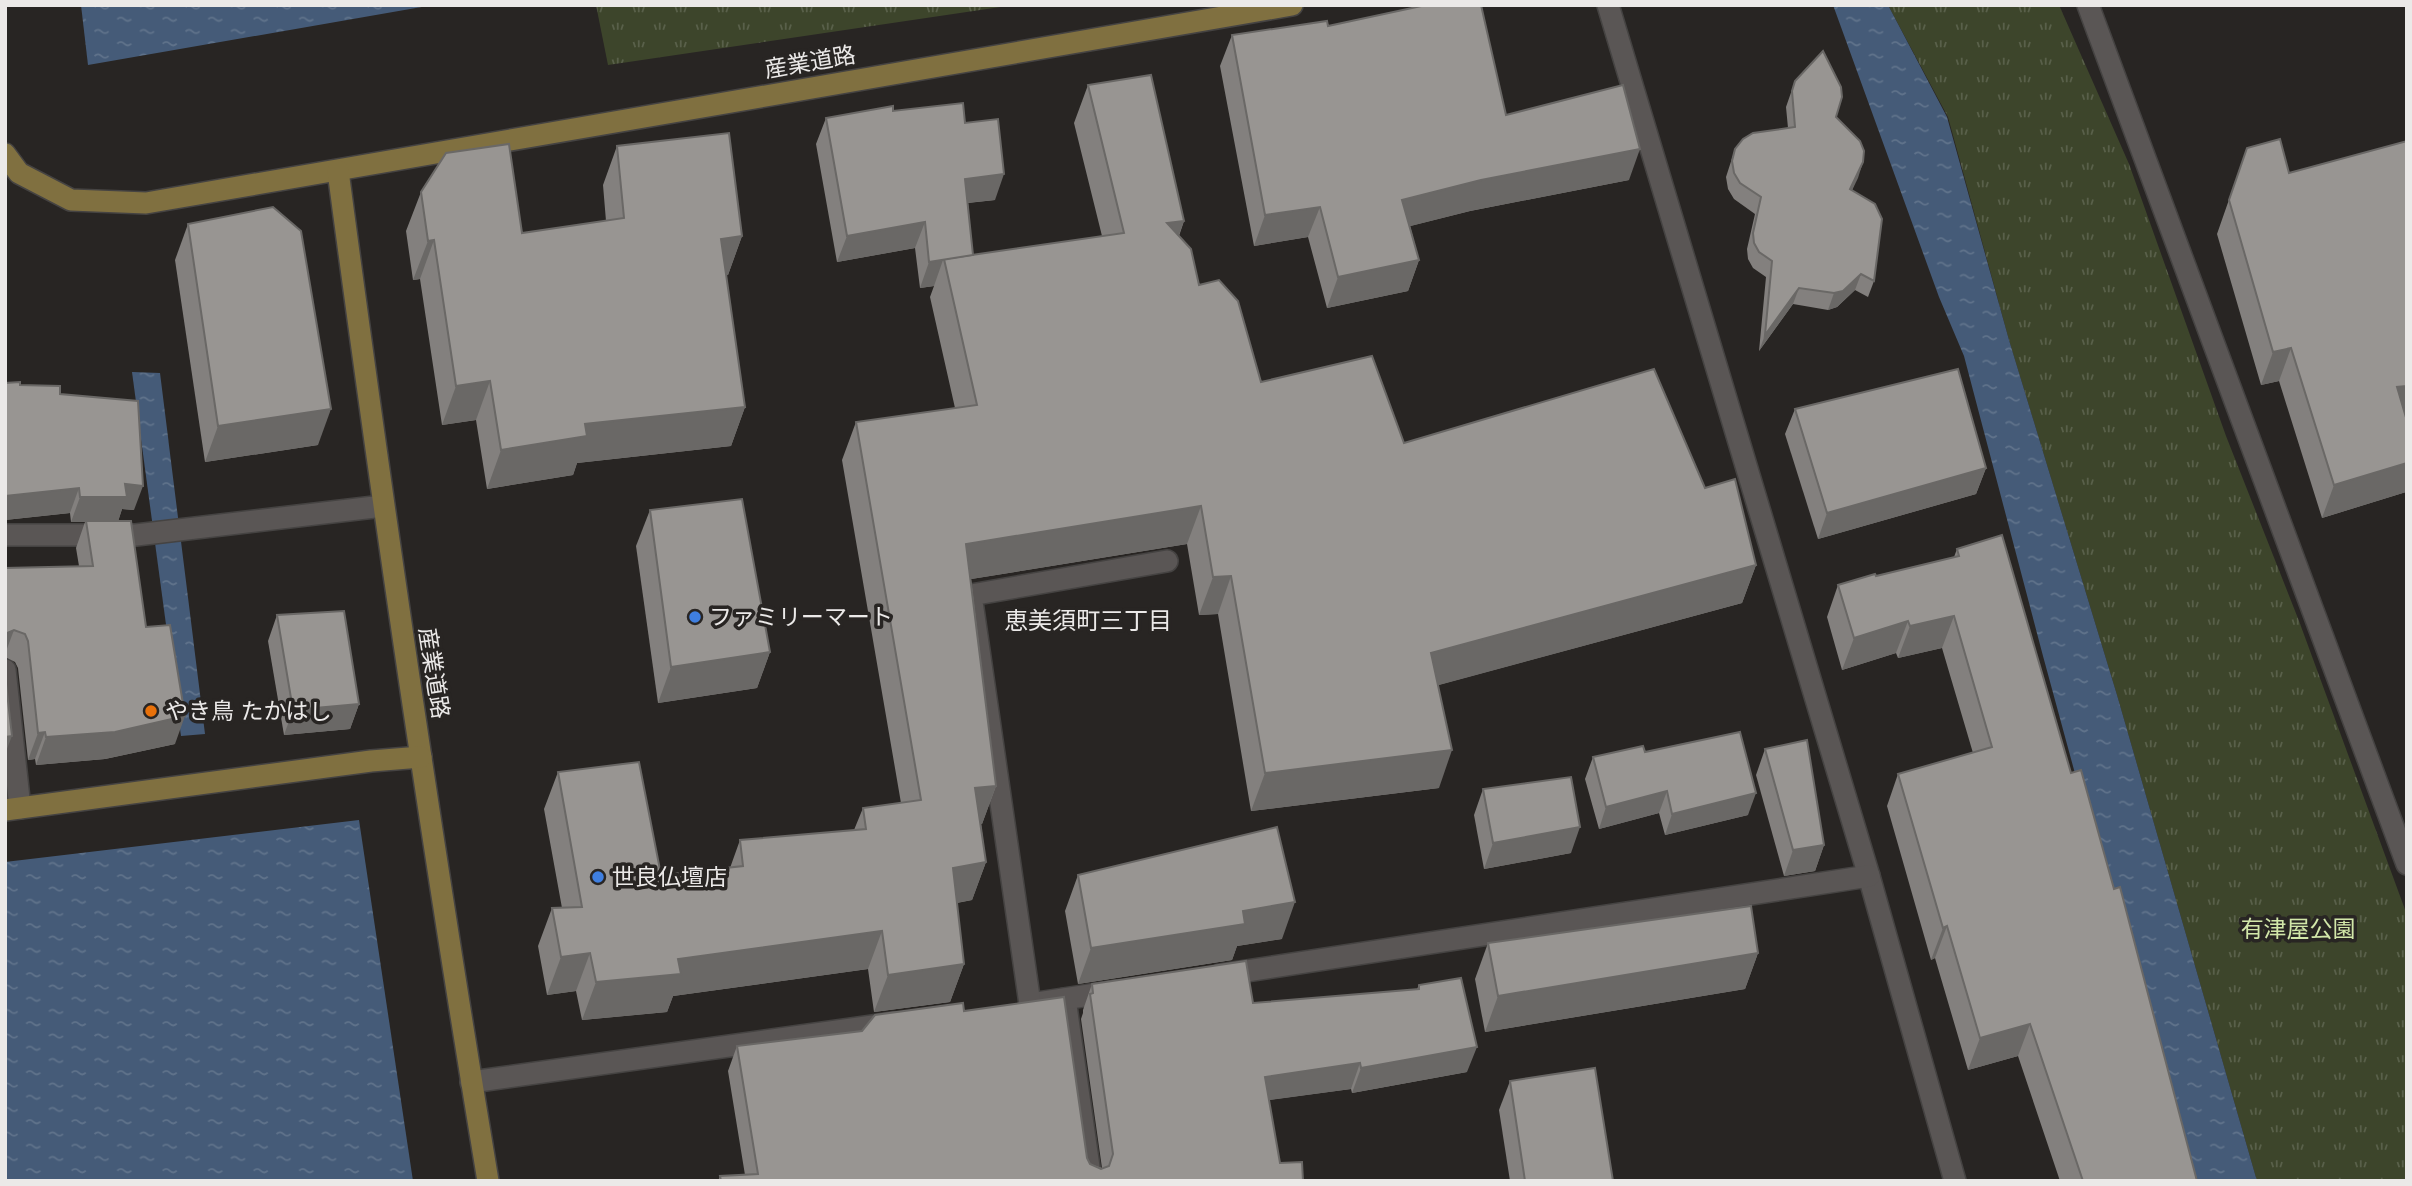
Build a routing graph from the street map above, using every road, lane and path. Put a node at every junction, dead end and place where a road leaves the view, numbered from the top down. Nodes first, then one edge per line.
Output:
1 (1292, 5) edge
2 (1608, 5) edge
3 (2088, 5) edge
4 (5, 154) edge
5 (338, 171) junction
6 (383, 506) junction
7 (5, 535) edge
8 (1167, 561) dead end
9 (5, 670) edge
10 (421, 757) junction
11 (13, 809) edge
12 (2407, 864) edge
13 (1869, 876) junction
14 (1201, 978) edge
15 (1133, 989) edge
16 (1065, 999) junction
17 (1030, 1004) junction
18 (1003, 1008) edge
19 (910, 1021) edge
20 (471, 1082) junction
21 (488, 1181) edge
22 (1091, 1181) edge
23 (1955, 1181) edge

1 - 5 street, 産業道路
2 - 13 street
3 - 12 street
4 - 5 street, 産業道路
5 - 6 street, 産業道路
6 - 7 street
6 - 10 street, 産業道路
8 - 17 street
9 - 11 street
10 - 11 street
10 - 20 street, 産業道路
13 - 14 street
13 - 23 street
15 - 16 street
16 - 17 street
16 - 22 street
17 - 18 street
19 - 20 street
20 - 21 street, 産業道路

